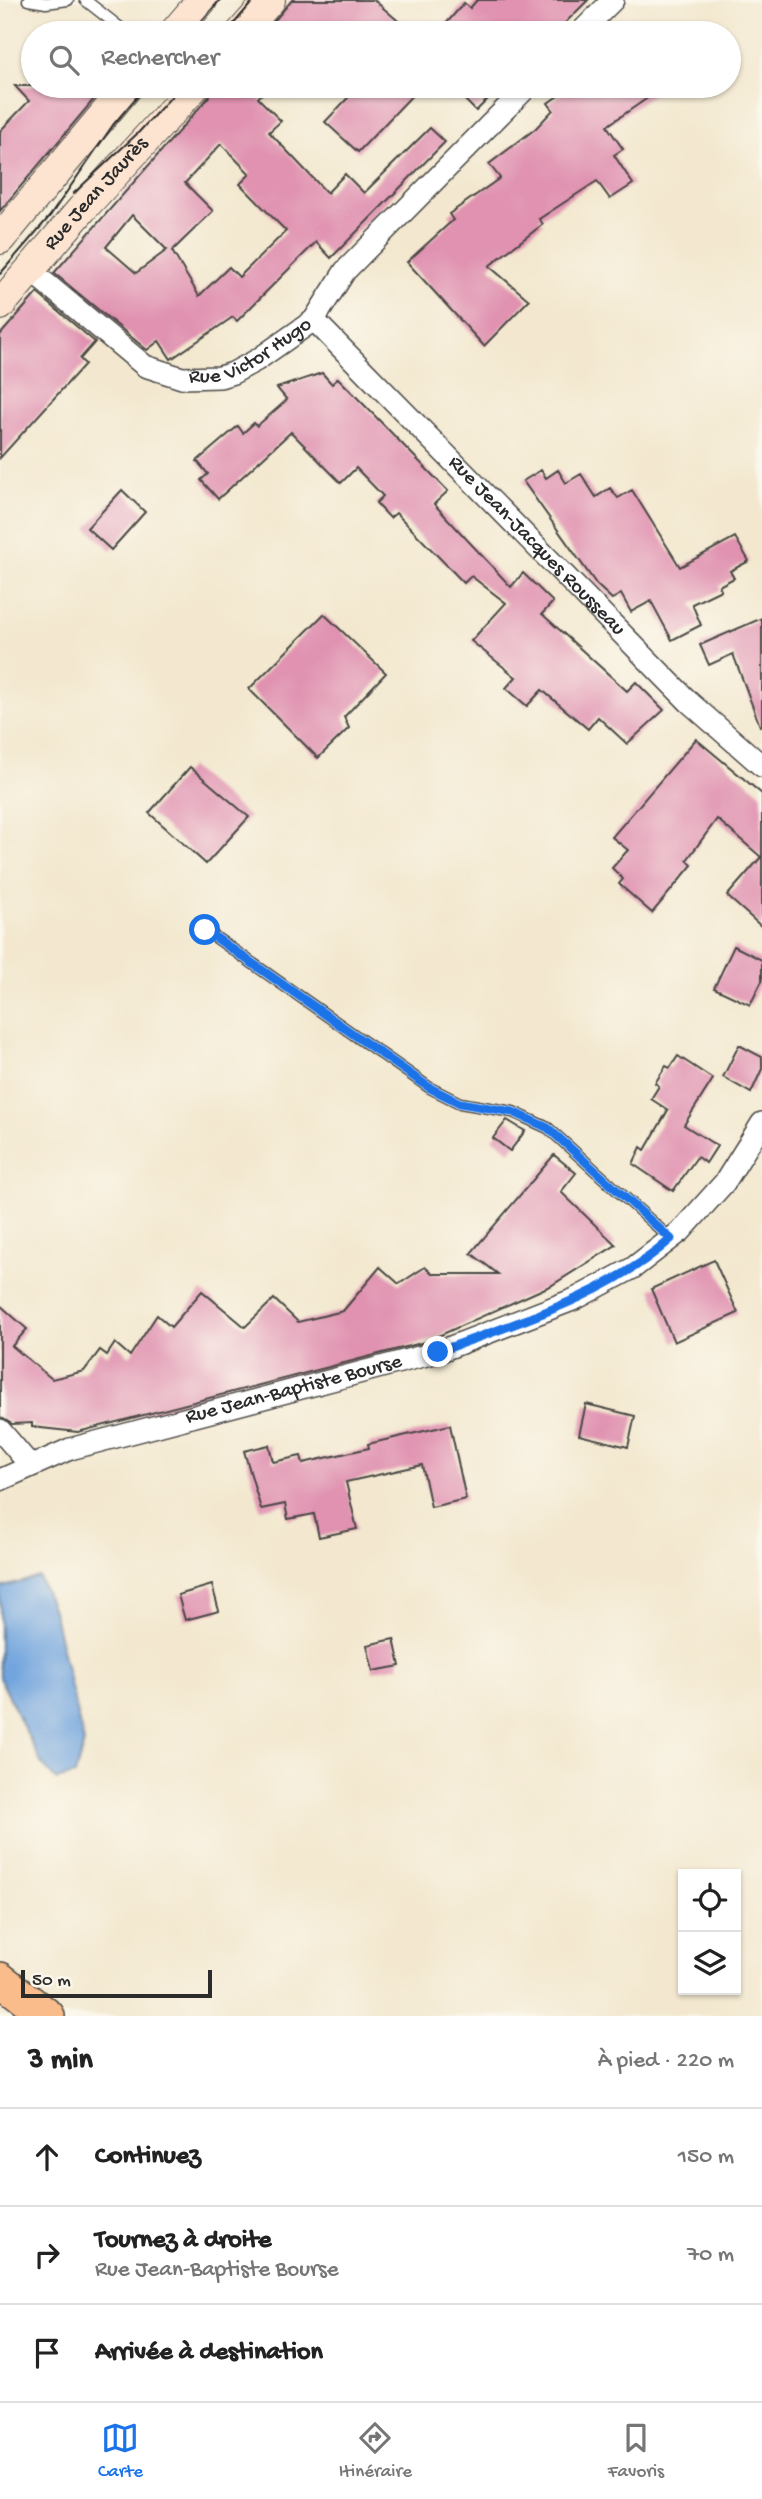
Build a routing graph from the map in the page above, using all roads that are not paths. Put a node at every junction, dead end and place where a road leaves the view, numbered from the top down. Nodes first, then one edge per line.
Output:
1 (28, 0) edge
2 (68, 0) edge
3 (85, 0) edge
4 (270, 0) edge
5 (613, 0) edge
6 (112, 21) edge
7 (252, 21) edge
8 (592, 21) edge
9 (118, 98) edge
10 (184, 98) edge
11 (516, 98) edge
12 (0, 239) edge
13 (30, 271) junction
14 (0, 305) edge
15 (314, 320) junction
16 (762, 766) edge
17 (205, 930) dead end
18 (762, 1123) edge
19 (671, 1239) junction
20 (0, 1430) edge
21 (29, 1464) junction
22 (0, 1480) edge
23 (0, 1979) edge
24 (48, 2016) edge

1 - 2 lane
3 - 6 lane
4 - 7 main road
5 - 8 street
9 - 12 main road, Rue Jean Jaurès
10 - 13 main road, Rue Jean Jaurès
11 - 15 street, Rue Victor Hugo
13 - 14 main road, Rue Jean Jaurès
13 - 15 street, Rue Victor Hugo
15 - 16 street, Rue Jean-Jacques Rousseau
17 - 19 lane
18 - 19 street, Rue Jean-Baptiste Bourse
19 - 21 street, Rue Jean-Baptiste Bourse
20 - 21 street
21 - 22 street, Rue Jean-Baptiste Bourse
23 - 24 main road

